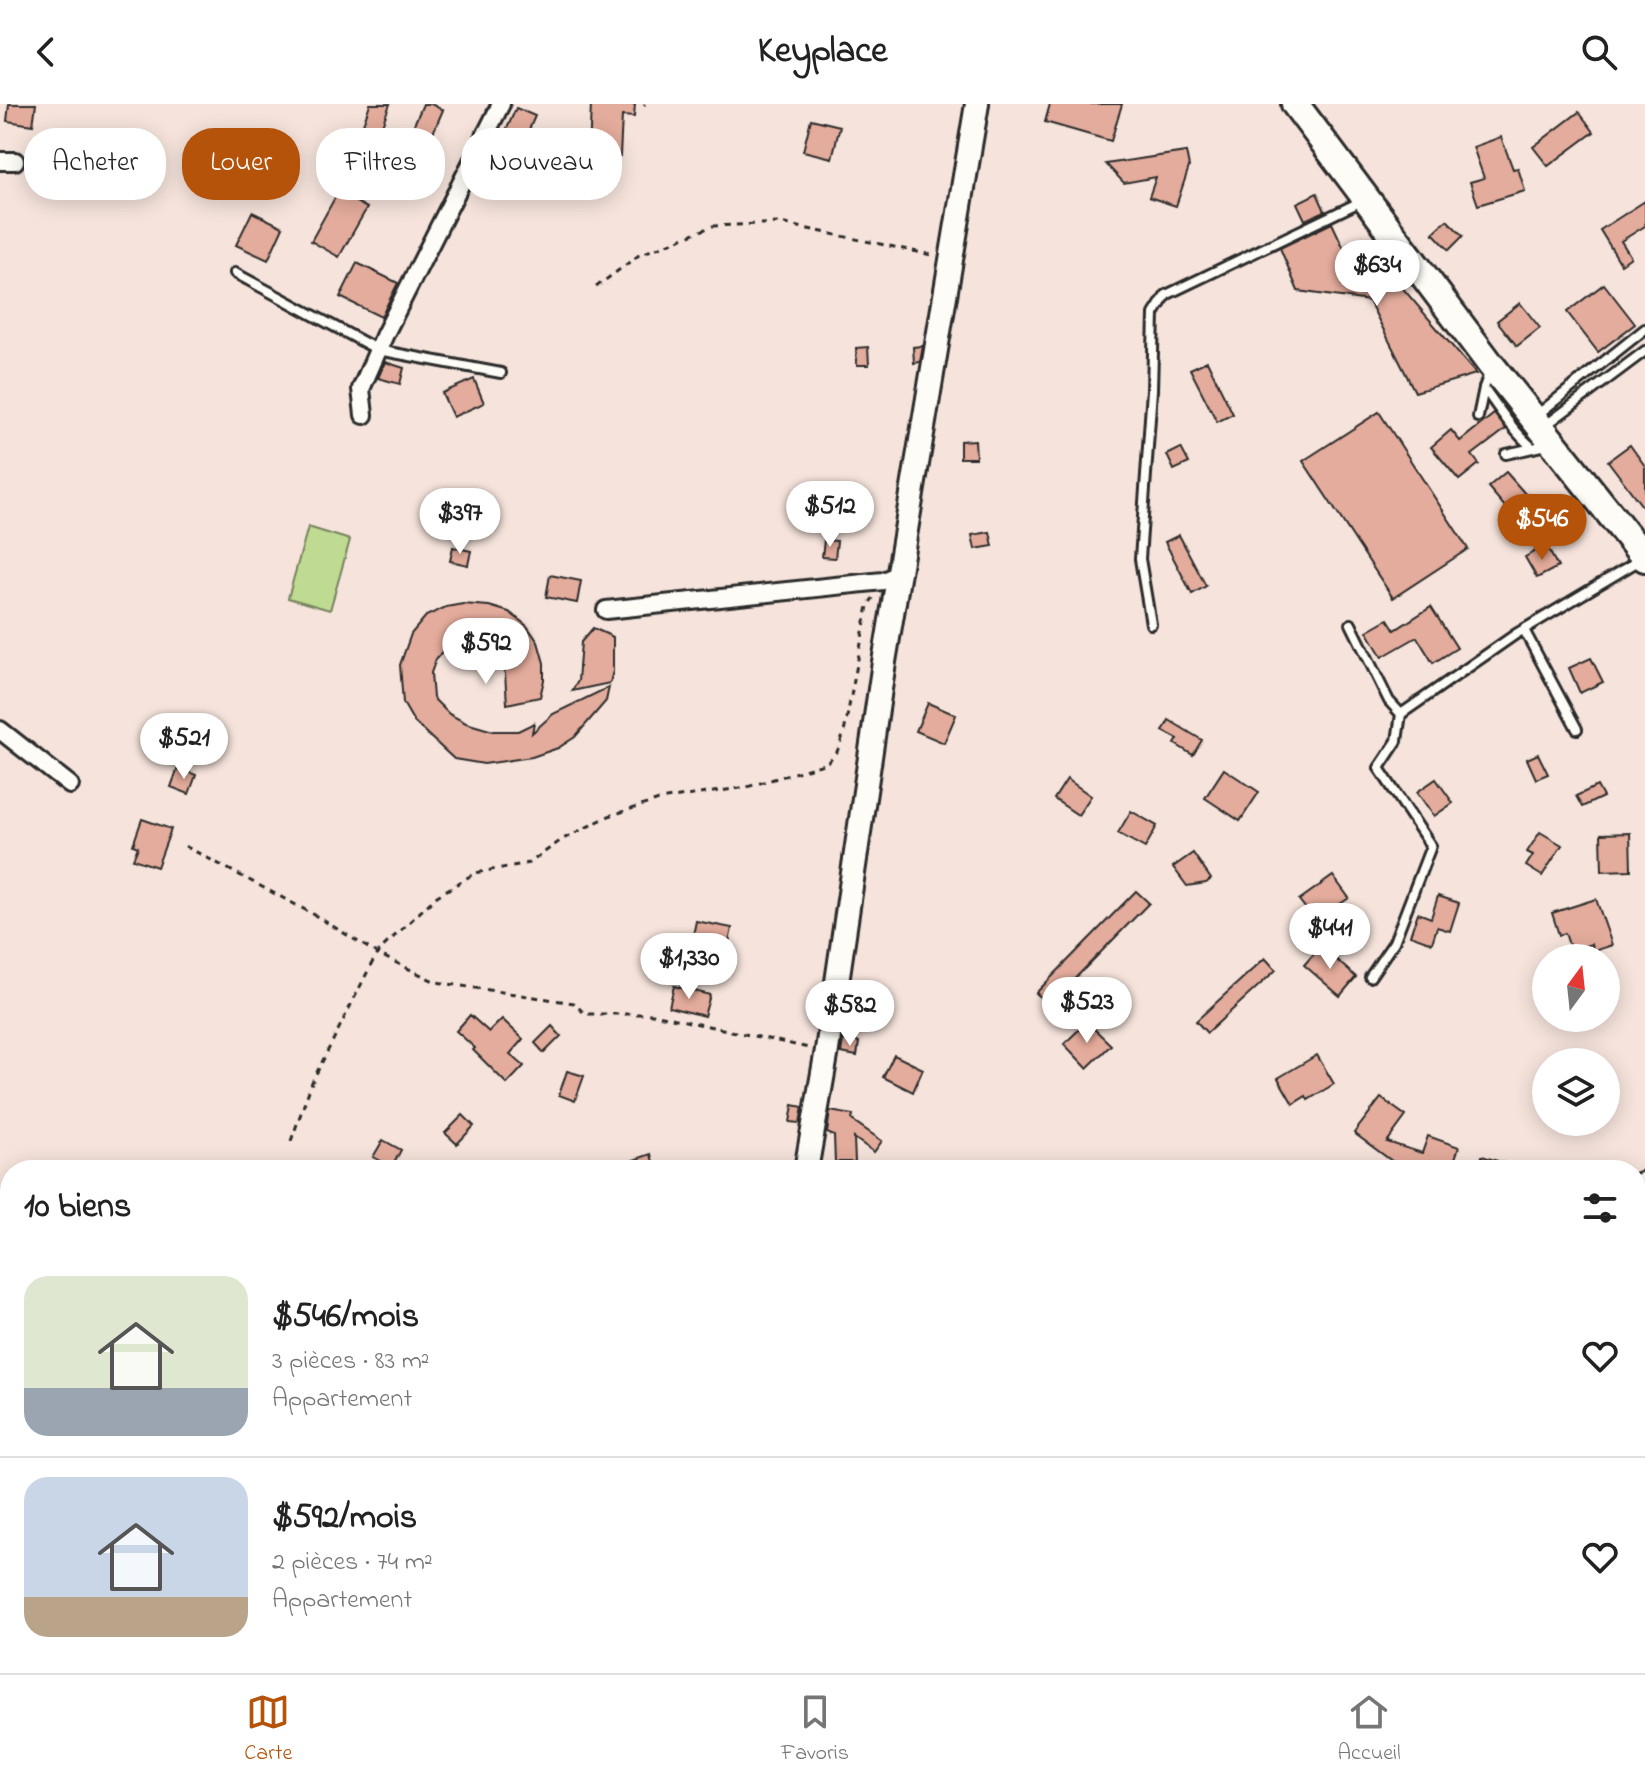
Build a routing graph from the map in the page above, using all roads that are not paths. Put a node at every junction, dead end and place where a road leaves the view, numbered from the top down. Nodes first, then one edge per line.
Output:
1 (501, 104) edge
2 (977, 104) edge
3 (1295, 104) edge
4 (1365, 200) junction
5 (235, 273) dead end
6 (1645, 329) edge
7 (378, 350) junction
8 (1645, 351) edge
9 (501, 373) dead end
10 (1488, 376) junction
11 (364, 415) dead end
12 (1478, 417) dead end
13 (1541, 434) junction
14 (1506, 454) dead end
15 (1645, 558) edge
16 (891, 578) junction
17 (606, 610) dead end
18 (1151, 624) dead end
19 (1351, 624) dead end
20 (1524, 630) junction
21 (1401, 714) junction
22 (1577, 729) dead end
23 (0, 730) edge
24 (70, 785) dead end
25 (1370, 977) dead end
26 (808, 1160) edge

1 - 7 street
2 - 16 street
3 - 4 main road
4 - 10 main road
4 - 18 lane
5 - 7 lane
6 - 13 lane
7 - 9 lane
7 - 11 street
8 - 13 lane
10 - 12 lane
10 - 13 main road
13 - 14 lane
13 - 15 main road
15 - 20 lane
16 - 17 street
16 - 26 street
19 - 21 lane
20 - 21 lane
20 - 22 lane
21 - 25 lane
23 - 24 street

